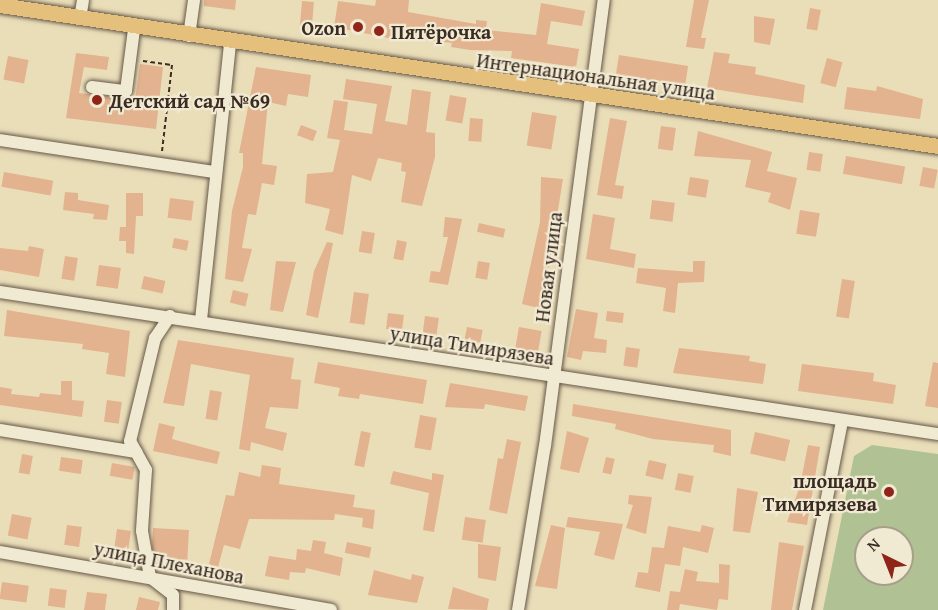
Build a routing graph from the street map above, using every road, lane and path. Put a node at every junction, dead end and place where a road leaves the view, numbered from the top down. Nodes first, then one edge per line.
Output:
1 (83, 0) edge
2 (194, 0) edge
3 (604, 0) edge
4 (0, 5) edge
5 (80, 19) junction
6 (134, 28) junction
7 (189, 36) junction
8 (230, 43) junction
9 (130, 59) junction
10 (92, 87) dead end
11 (588, 96) junction
12 (0, 140) edge
13 (938, 146) edge
14 (160, 164) junction
15 (215, 172) junction
16 (0, 292) edge
17 (170, 316) junction
18 (201, 320) junction
19 (554, 378) junction
20 (842, 422) junction
21 (0, 430) edge
22 (134, 430) junction
23 (938, 434) edge
24 (108, 446) junction
25 (136, 452) junction
26 (0, 552) edge
27 (150, 577) junction
28 (173, 610) edge
29 (331, 610) edge
30 (518, 610) edge
31 (805, 610) edge

1 - 5 street
2 - 7 street
3 - 11 street, Новая улица
4 - 5 main road, Интернациональная улица
5 - 6 main road, Интернациональная улица
6 - 7 main road, Интернациональная улица
6 - 9 street
7 - 8 main road, Интернациональная улица
8 - 11 main road, Интернациональная улица
8 - 15 street
9 - 10 street
9 - 14 path
11 - 13 main road, Интернациональная улица
11 - 19 street, Новая улица
12 - 14 street
14 - 15 street
15 - 18 street
16 - 17 street, улица Тимирязева
17 - 18 street, улица Тимирязева
17 - 22 street
18 - 19 street, улица Тимирязева
19 - 20 street, улица Тимирязева
19 - 30 street, Новая улица
20 - 23 street, улица Тимирязева
20 - 31 street
21 - 24 street
22 - 24 street
22 - 25 street
24 - 25 street
25 - 27 street
26 - 27 street, улица Плеханова
27 - 28 street
27 - 29 street, улица Плеханова

